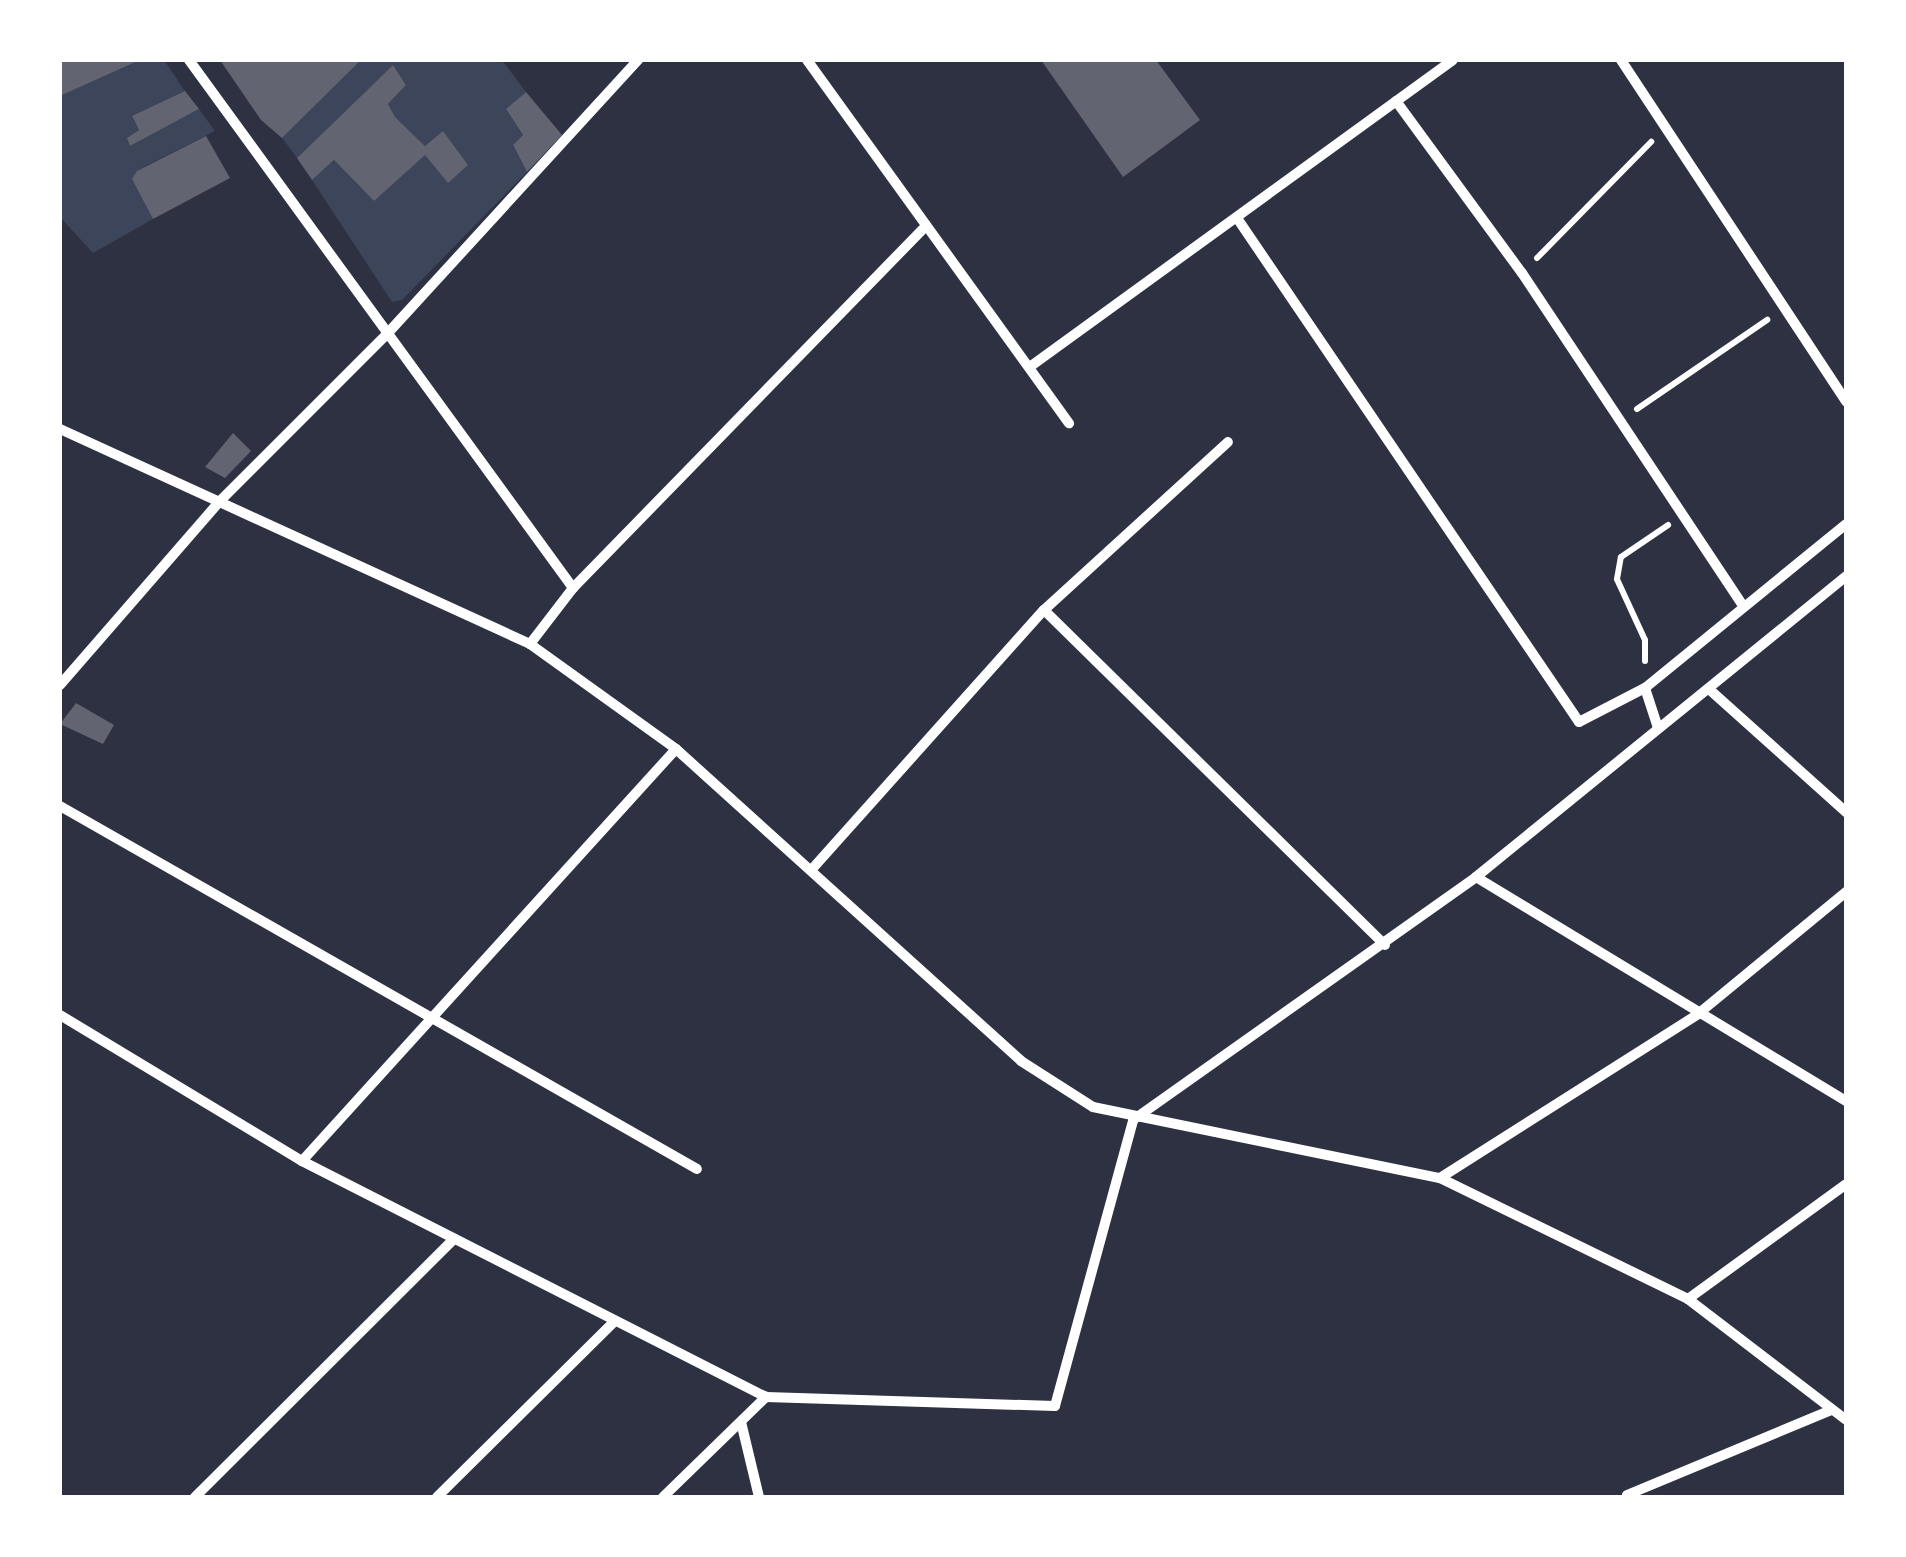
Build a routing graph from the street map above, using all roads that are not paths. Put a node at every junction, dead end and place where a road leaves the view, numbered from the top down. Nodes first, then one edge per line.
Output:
1 (188, 60) edge
2 (638, 60) edge
3 (807, 60) edge
4 (1453, 60) edge
5 (1621, 60) edge
6 (1396, 101) junction
7 (1237, 218) junction
8 (923, 229) junction
9 (388, 334) junction
10 (1030, 366) junction
11 (1846, 401) edge
12 (1068, 423) dead end
13 (60, 429) edge
14 (1228, 442) dead end
15 (218, 502) junction
16 (1846, 524) edge
17 (1846, 576) edge
18 (574, 588) junction
19 (1743, 606) junction
20 (1044, 610) junction
21 (530, 644) junction
22 (60, 685) edge
23 (1645, 688) junction
24 (1710, 690) junction
25 (1657, 726) junction
26 (676, 749) junction
27 (60, 806) edge
28 (1846, 812) edge
29 (813, 868) junction
30 (1476, 877) junction
31 (1846, 892) edge
32 (1385, 945) junction
33 (60, 1014) edge
34 (1698, 1014) junction
35 (426, 1020) junction
36 (1846, 1100) edge
37 (1133, 1120) junction
38 (302, 1161) junction
39 (697, 1169) dead end
40 (1440, 1178) junction
41 (1846, 1184) edge
42 (454, 1239) junction
43 (1688, 1299) junction
44 (615, 1321) junction
45 (766, 1397) junction
46 (1831, 1410) junction
47 (1846, 1420) edge
48 (740, 1422) junction
49 (1628, 1495) edge
50 (195, 1497) edge
51 (438, 1497) edge
52 (663, 1497) edge
53 (759, 1497) edge

1 - 9 street
2 - 9 street
3 - 8 street
4 - 6 street
5 - 11 street
6 - 7 street
6 - 19 street
7 - 10 street
7 - 23 street
8 - 10 street
8 - 18 street
9 - 15 street
9 - 18 street
10 - 12 street
13 - 15 street
14 - 20 street
15 - 21 street
15 - 22 street
16 - 19 street
17 - 24 street
18 - 21 street
19 - 23 street
20 - 29 street
20 - 32 street
21 - 26 street
23 - 25 street
24 - 25 street
24 - 28 street
25 - 30 street
26 - 29 street
26 - 35 street
27 - 35 street
29 - 37 street
30 - 32 street
30 - 34 street
31 - 34 street
32 - 37 street
33 - 38 street
34 - 36 street
34 - 40 street
35 - 38 street
35 - 39 street
37 - 40 street
37 - 45 street
38 - 42 street
40 - 43 street
41 - 43 street
42 - 44 street
42 - 50 street
43 - 46 street
44 - 45 street
44 - 51 street
45 - 48 street
46 - 47 street
46 - 49 street
48 - 52 street
48 - 53 street

